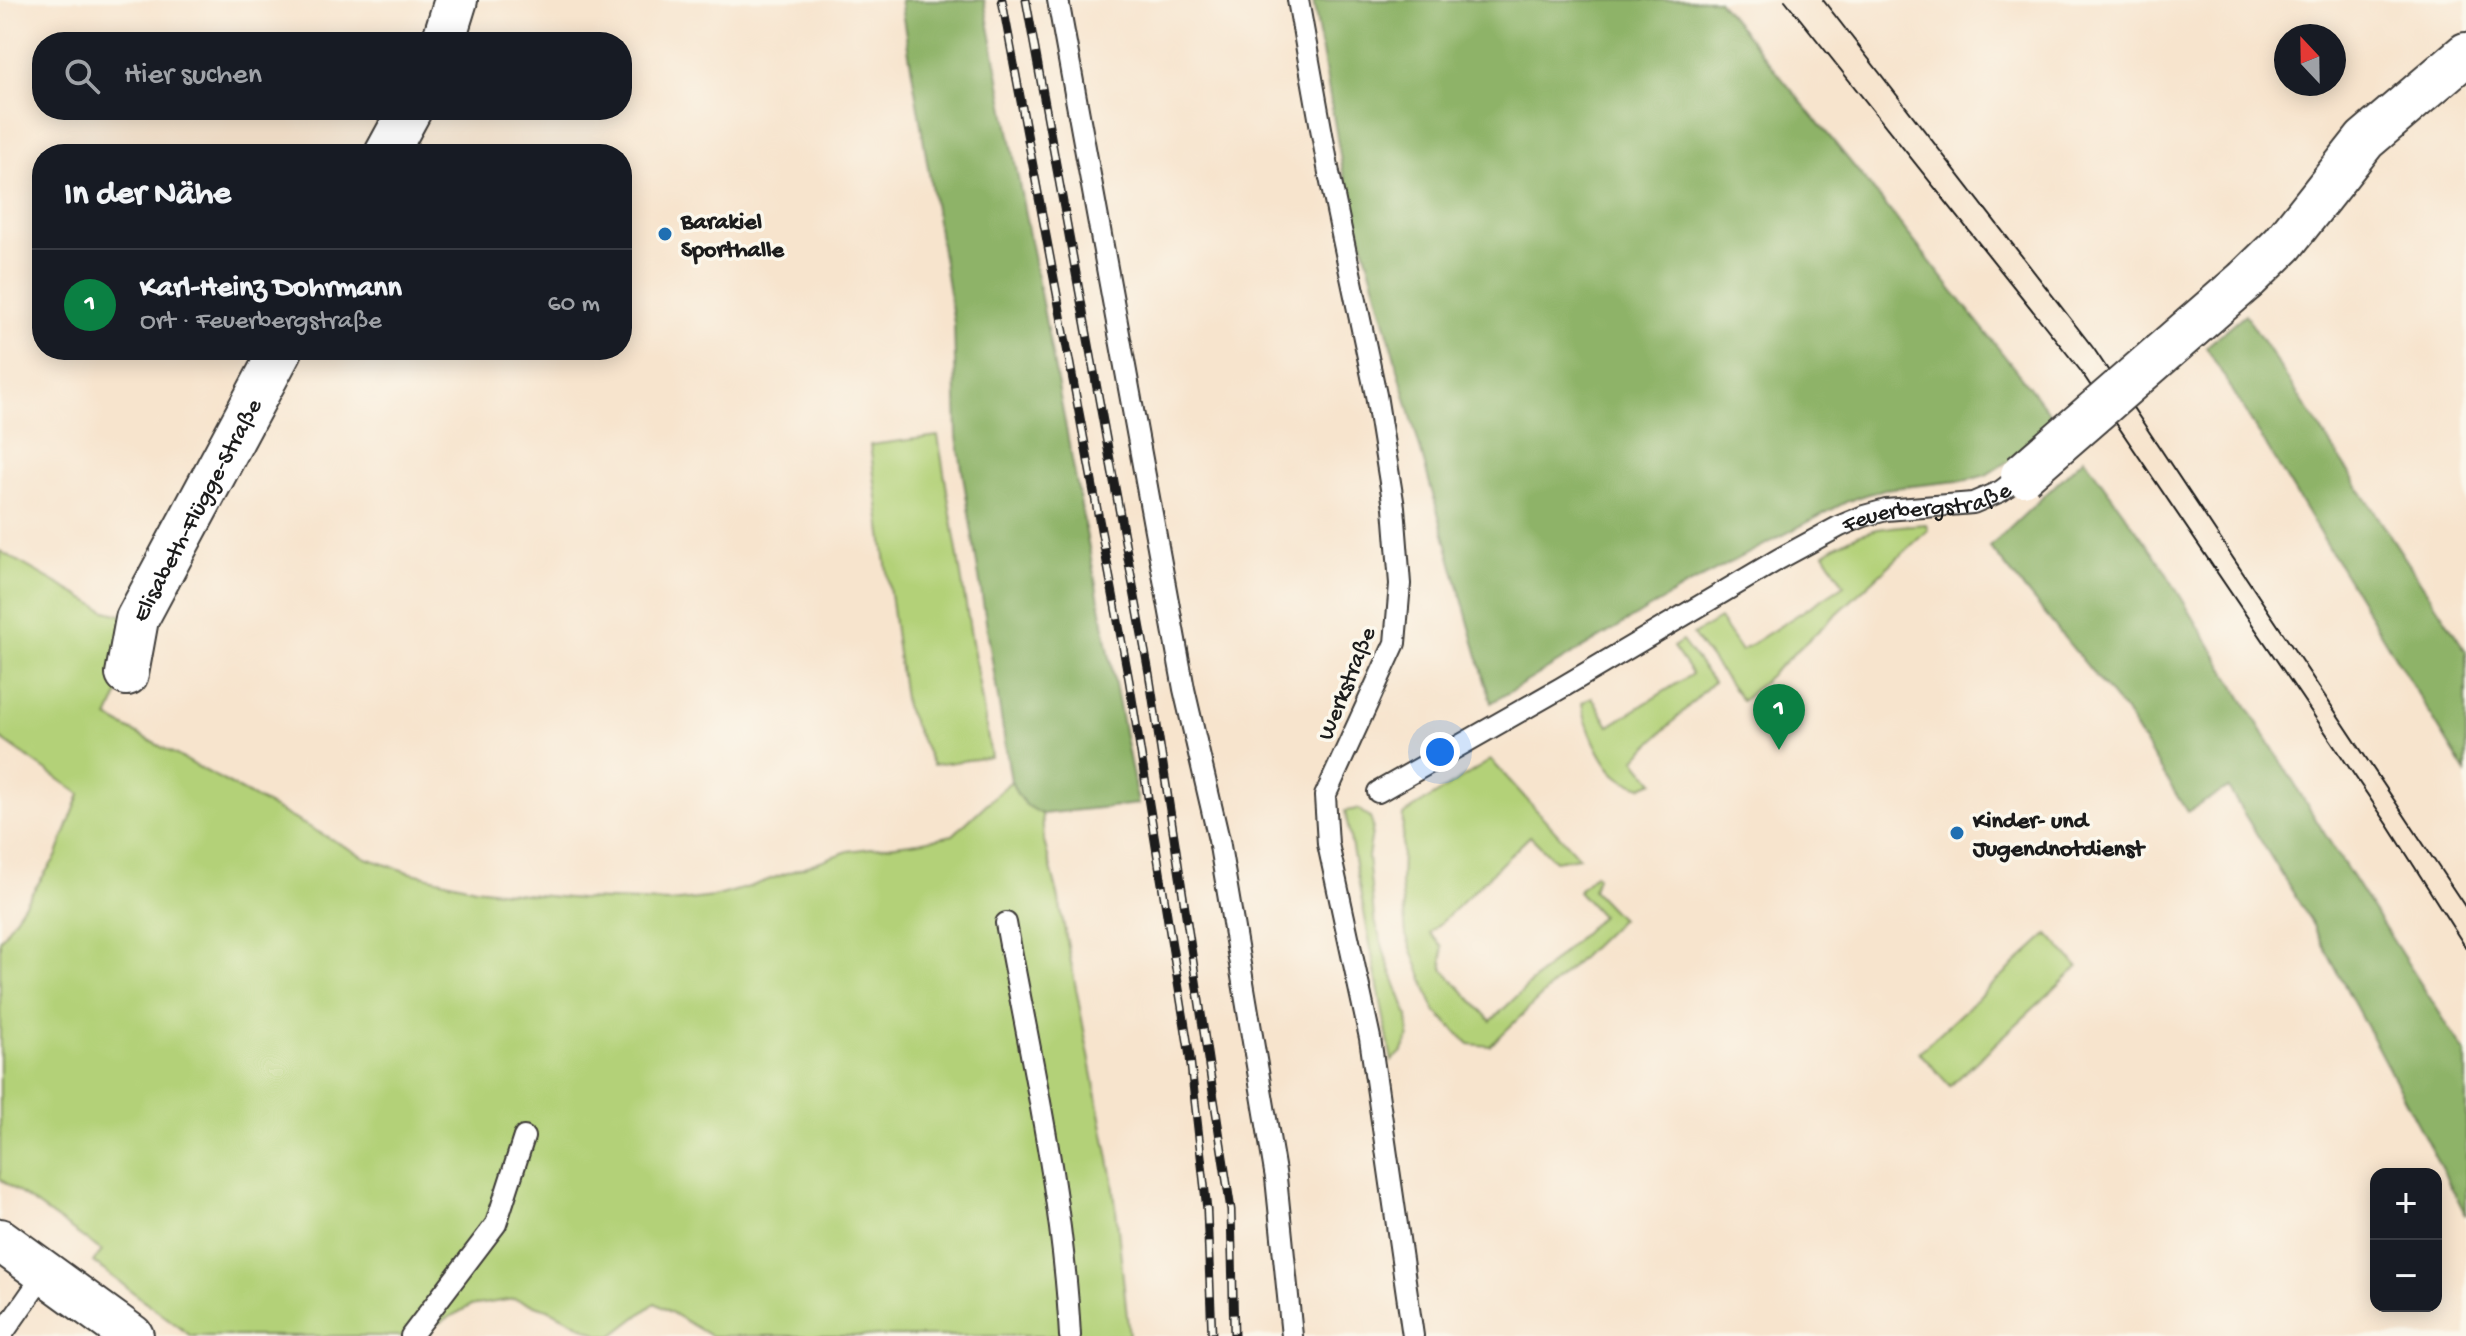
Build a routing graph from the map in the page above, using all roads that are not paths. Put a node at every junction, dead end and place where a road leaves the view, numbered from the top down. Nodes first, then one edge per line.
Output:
1 (456, 0) edge
2 (1058, 0) edge
3 (1298, 0) edge
4 (446, 32) edge
5 (2466, 54) edge
6 (405, 120) edge
7 (391, 144) edge
8 (276, 360) edge
9 (2022, 475) joint
10 (127, 674) dead end
11 (1378, 792) dead end
12 (1006, 923) dead end
13 (524, 1137) dead end
14 (0, 1240) edge
15 (45, 1273) junction
16 (1, 1336) edge
17 (132, 1336) edge
18 (411, 1336) edge
19 (1070, 1336) edge
20 (1292, 1336) edge
21 (1413, 1336) edge

1 - 4 street
2 - 20 lane
3 - 21 lane, Werkstraße
5 - 9 street, Feuerbergstraße, bridge
6 - 7 street
8 - 10 street, Elisabeth-Flügge-Straße
9 - 11 lane, Feuerbergstraße
12 - 19 lane
13 - 18 lane
14 - 15 street
15 - 16 lane
15 - 17 street

